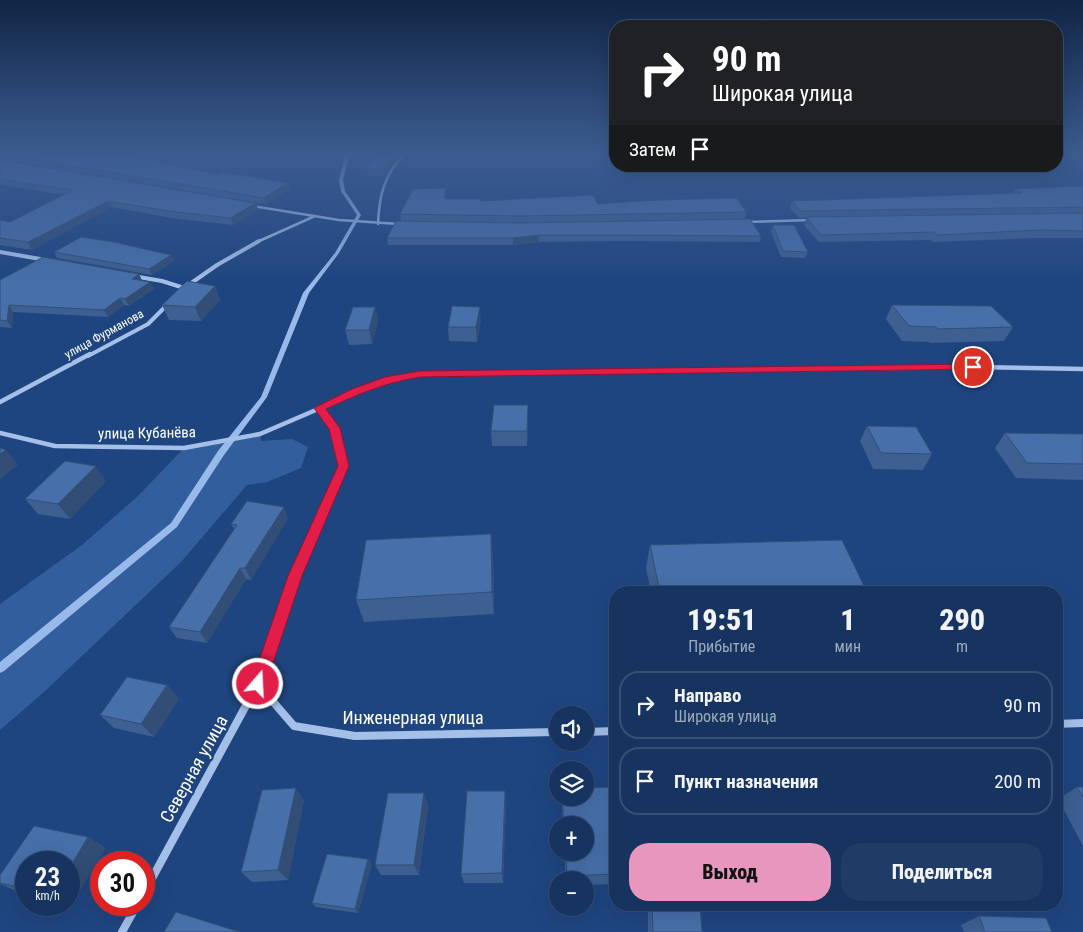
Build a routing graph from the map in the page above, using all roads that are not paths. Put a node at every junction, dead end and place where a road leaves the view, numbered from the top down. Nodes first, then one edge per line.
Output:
1 (379, 197) edge
2 (245, 204) edge
3 (316, 216) junction
4 (816, 220) edge
5 (737, 222) edge
6 (378, 224) junction
7 (406, 225) edge
8 (0, 252) edge
9 (48, 260) edge
10 (124, 274) edge
11 (184, 288) junction
12 (178, 294) edge
13 (172, 300) edge
14 (1083, 369) edge
15 (0, 402) edge
16 (320, 408) junction
17 (0, 433) edge
18 (258, 684) junction
19 (1083, 723) edge
20 (1063, 724) edge
21 (609, 731) edge
22 (549, 732) edge
23 (594, 732) edge
24 (155, 874) edge
25 (131, 916) edge
26 (122, 932) edge

1 - 6 street
2 - 3 street
3 - 6 street
3 - 11 street
4 - 5 street
6 - 7 street
8 - 9 street
10 - 11 street
11 - 12 street
13 - 15 street, улица Фурманова
14 - 16 street, улица Кубанёва
16 - 17 street, улица Кубанёва
16 - 18 street, Северная улица
18 - 22 street, Инженерная улица
18 - 24 street, Северная улица
19 - 20 street
21 - 23 street
25 - 26 street

